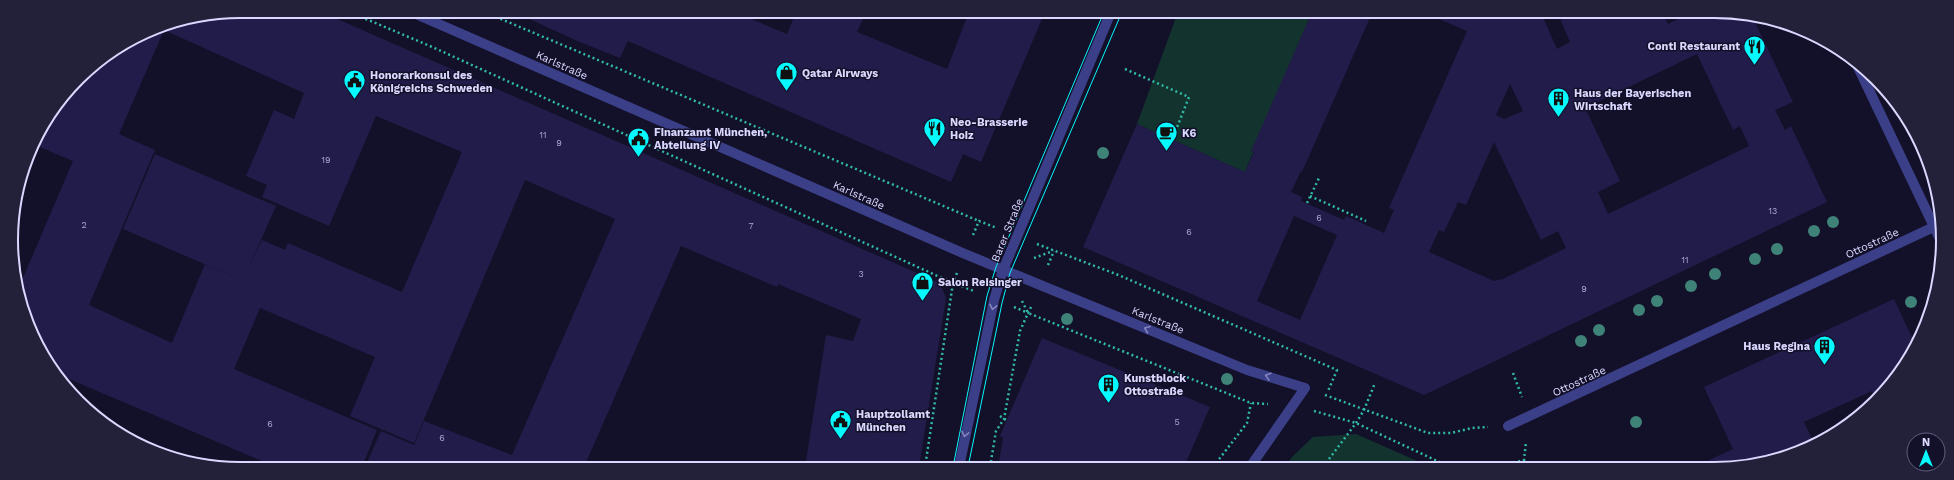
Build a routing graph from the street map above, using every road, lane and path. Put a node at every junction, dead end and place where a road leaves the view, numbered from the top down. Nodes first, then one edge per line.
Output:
1 (363, 18) edge
2 (424, 18) edge
3 (499, 18) edge
4 (1108, 18) edge
5 (1124, 69) dead end
6 (1862, 75) edge
7 (1172, 140) dead end
8 (1319, 178) dead end
9 (1310, 196) junction
10 (1307, 203) dead end
11 (979, 221) dead end
12 (1366, 221) dead end
13 (1936, 226) edge
14 (1054, 251) dead end
15 (1003, 270) junction
16 (1337, 370) dead end
17 (1375, 383) dead end
18 (1305, 388) junction
19 (1251, 403) junction
20 (1295, 405) junction
21 (1364, 410) junction
22 (1000, 416) dead end
23 (1529, 417) junction
24 (1005, 419) junction
25 (1356, 423) junction
26 (1508, 426) joint
27 (1524, 460) joint
28 (926, 462) edge
29 (960, 462) edge
30 (991, 462) edge
31 (1217, 462) edge
32 (1254, 462) edge
33 (1327, 462) edge
34 (1439, 462) edge
35 (1517, 462) edge

1 - 28 path
2 - 15 street, Karlstraße
3 - 11 path
4 - 15 street, Barer Straße
5 - 7 path
6 - 13 street
8 - 9 path
9 - 10 path
9 - 12 path
13 - 23 street, Ottostraße
14 - 16 path
18 -> 15 street, Karlstraße
15 -> 29 street, Barer Straße
17 - 21 path
18 - 20 street
18 - 21 path
19 - 20 path
19 - 24 path
19 - 31 path
20 - 25 path
20 - 32 street
21 - 25 path
21 - 26 path
22 - 24 path
23 - 26 street, Ottostraße
23 - 27 path
24 - 30 path
25 - 33 path
25 - 34 path
27 - 35 path

